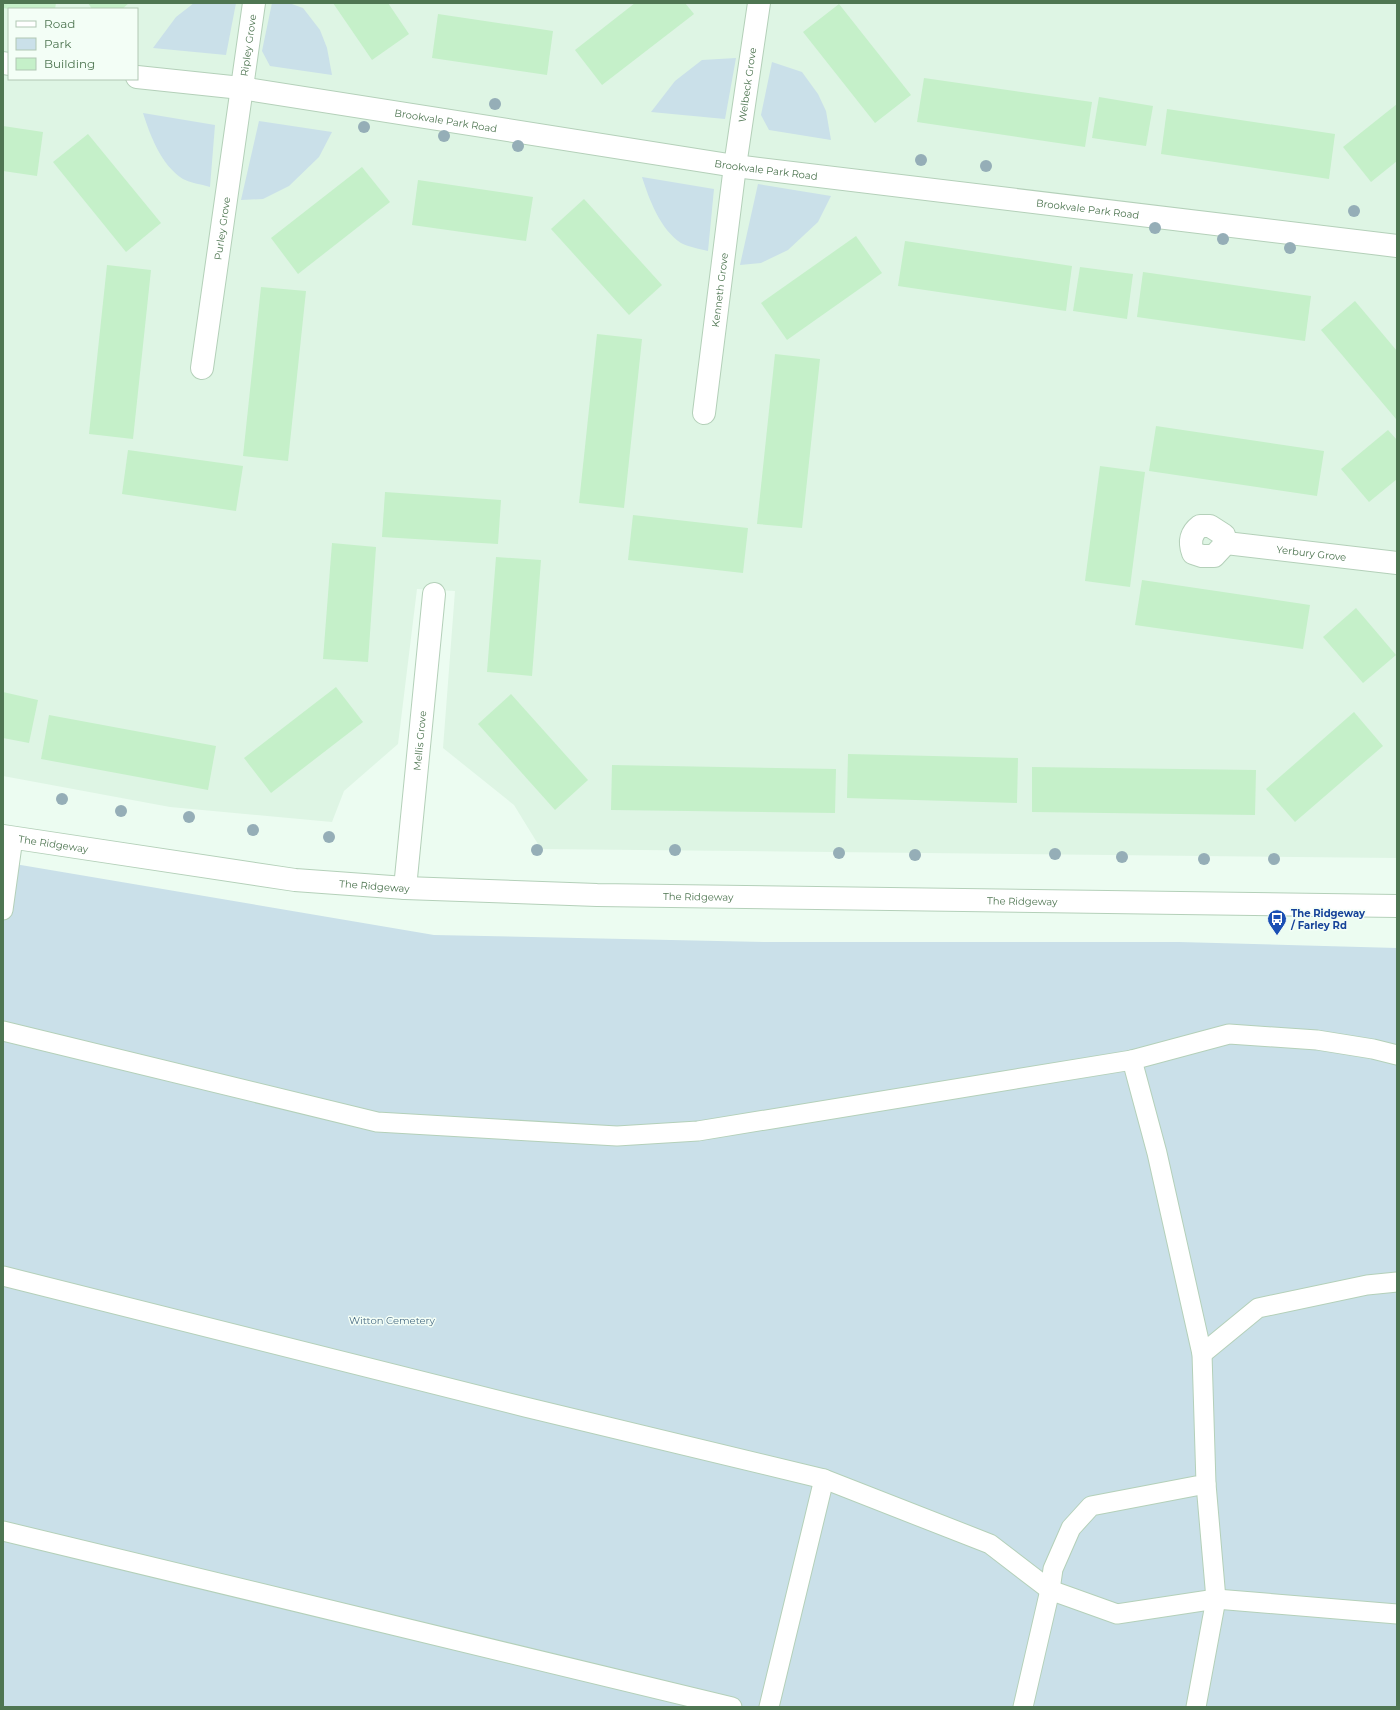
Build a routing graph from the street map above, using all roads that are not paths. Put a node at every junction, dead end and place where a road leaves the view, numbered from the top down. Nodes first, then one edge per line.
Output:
1 (254, 3) edge
2 (759, 3) edge
3 (138, 77) edge
4 (240, 88) junction
5 (735, 166) junction
6 (1397, 246) edge
7 (202, 368) dead end
8 (704, 414) dead end
9 (1226, 543) dead end
10 (1397, 563) edge
11 (434, 594) dead end
12 (8, 837) edge
13 (405, 888) junction
14 (1397, 906) edge
15 (3, 910) edge
16 (3, 1031) edge
17 (1397, 1055) edge
18 (1132, 1060) junction
19 (3, 1276) edge
20 (1397, 1282) edge
21 (1202, 1354) junction
22 (824, 1479) junction
23 (1206, 1484) junction
24 (3, 1531) edge
25 (1050, 1590) junction
26 (1216, 1599) junction
27 (1397, 1614) edge
28 (732, 1707) edge
29 (769, 1707) edge
30 (1023, 1707) edge
31 (1196, 1707) edge

1 - 4 street, Ripley Grove
2 - 5 street, Welbeck Grove
3 - 4 street, Brookvale Park Road
4 - 5 street, Brookvale Park Road
4 - 7 street, Purley Grove
5 - 6 street, Brookvale Park Road
5 - 8 street, Kenneth Grove
9 - 10 street, Yerbury Grove
11 - 13 street, Mellis Grove
12 - 13 street, The Ridgeway
12 - 15 lane
13 - 14 street, The Ridgeway
16 - 18 lane
17 - 18 lane
18 - 21 lane
19 - 22 lane
20 - 21 lane
21 - 23 lane
22 - 25 lane
22 - 29 lane
23 - 25 lane
23 - 26 lane
24 - 28 lane
25 - 26 lane
25 - 30 lane
26 - 27 lane
26 - 31 lane

